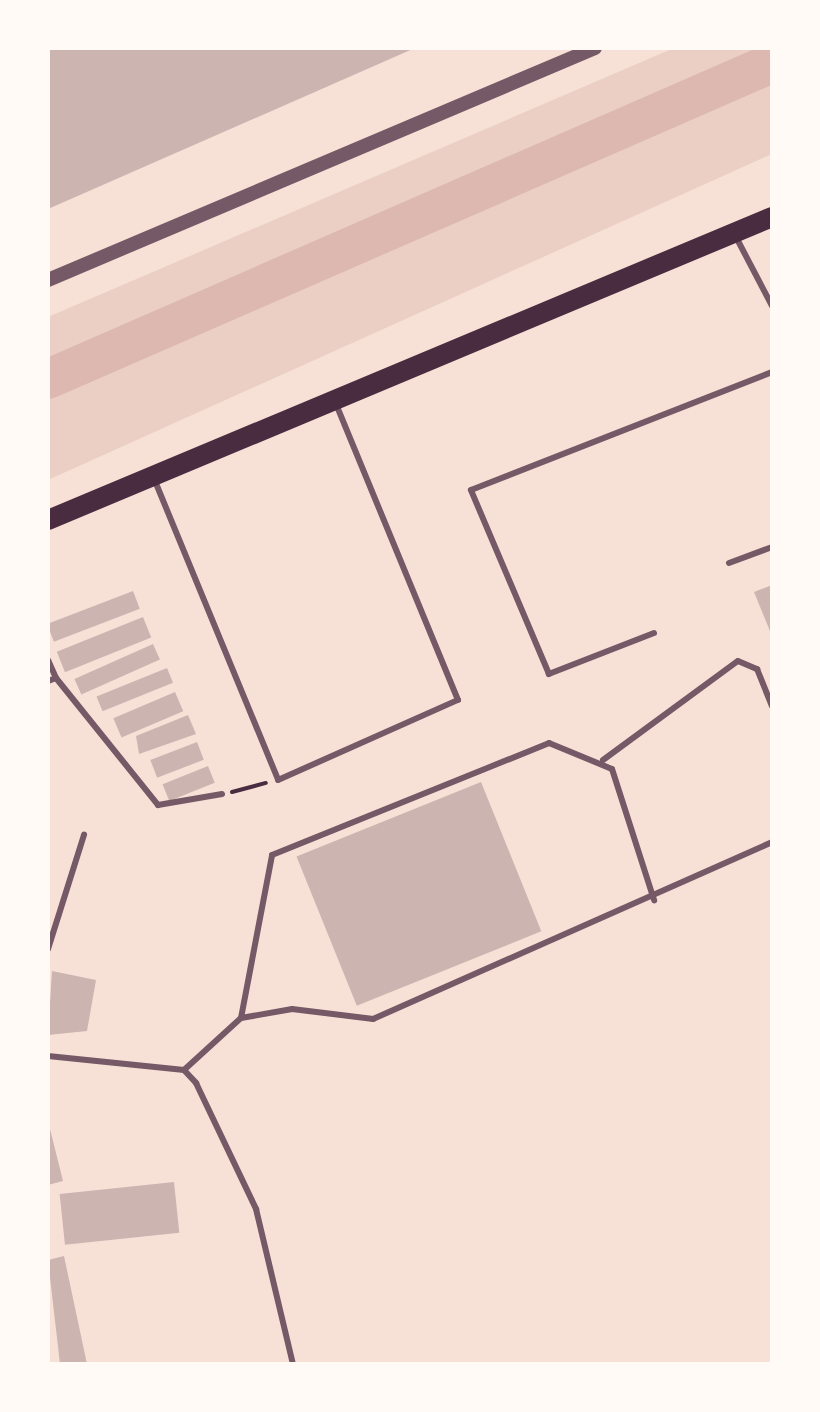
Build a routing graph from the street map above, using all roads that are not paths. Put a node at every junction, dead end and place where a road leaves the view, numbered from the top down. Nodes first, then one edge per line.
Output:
1 (595, 48) edge
2 (772, 217) edge
3 (734, 234) junction
4 (48, 280) edge
5 (772, 306) edge
6 (772, 372) edge
7 (333, 399) junction
8 (154, 477) junction
9 (48, 520) edge
10 (772, 547) edge
11 (729, 563) dead end
12 (654, 633) dead end
13 (48, 660) edge
14 (52, 680) edge
15 (772, 706) edge
16 (603, 760) junction
17 (222, 794) road end
18 (84, 835) dead end
19 (772, 842) edge
20 (654, 900) junction
21 (48, 949) edge
22 (241, 1018) junction
23 (48, 1056) edge
24 (184, 1070) junction
25 (293, 1364) edge

1 - 4 street
2 - 3 main road
3 - 5 lane
3 - 7 main road
6 - 12 lane
7 - 8 main road
7 - 8 lane
8 - 9 main road
10 - 11 lane
13 - 14 lane
14 - 17 lane
15 - 16 lane
16 - 20 lane
16 - 22 lane
18 - 21 lane
19 - 20 lane
20 - 22 lane
22 - 24 lane
23 - 24 lane
24 - 25 lane

